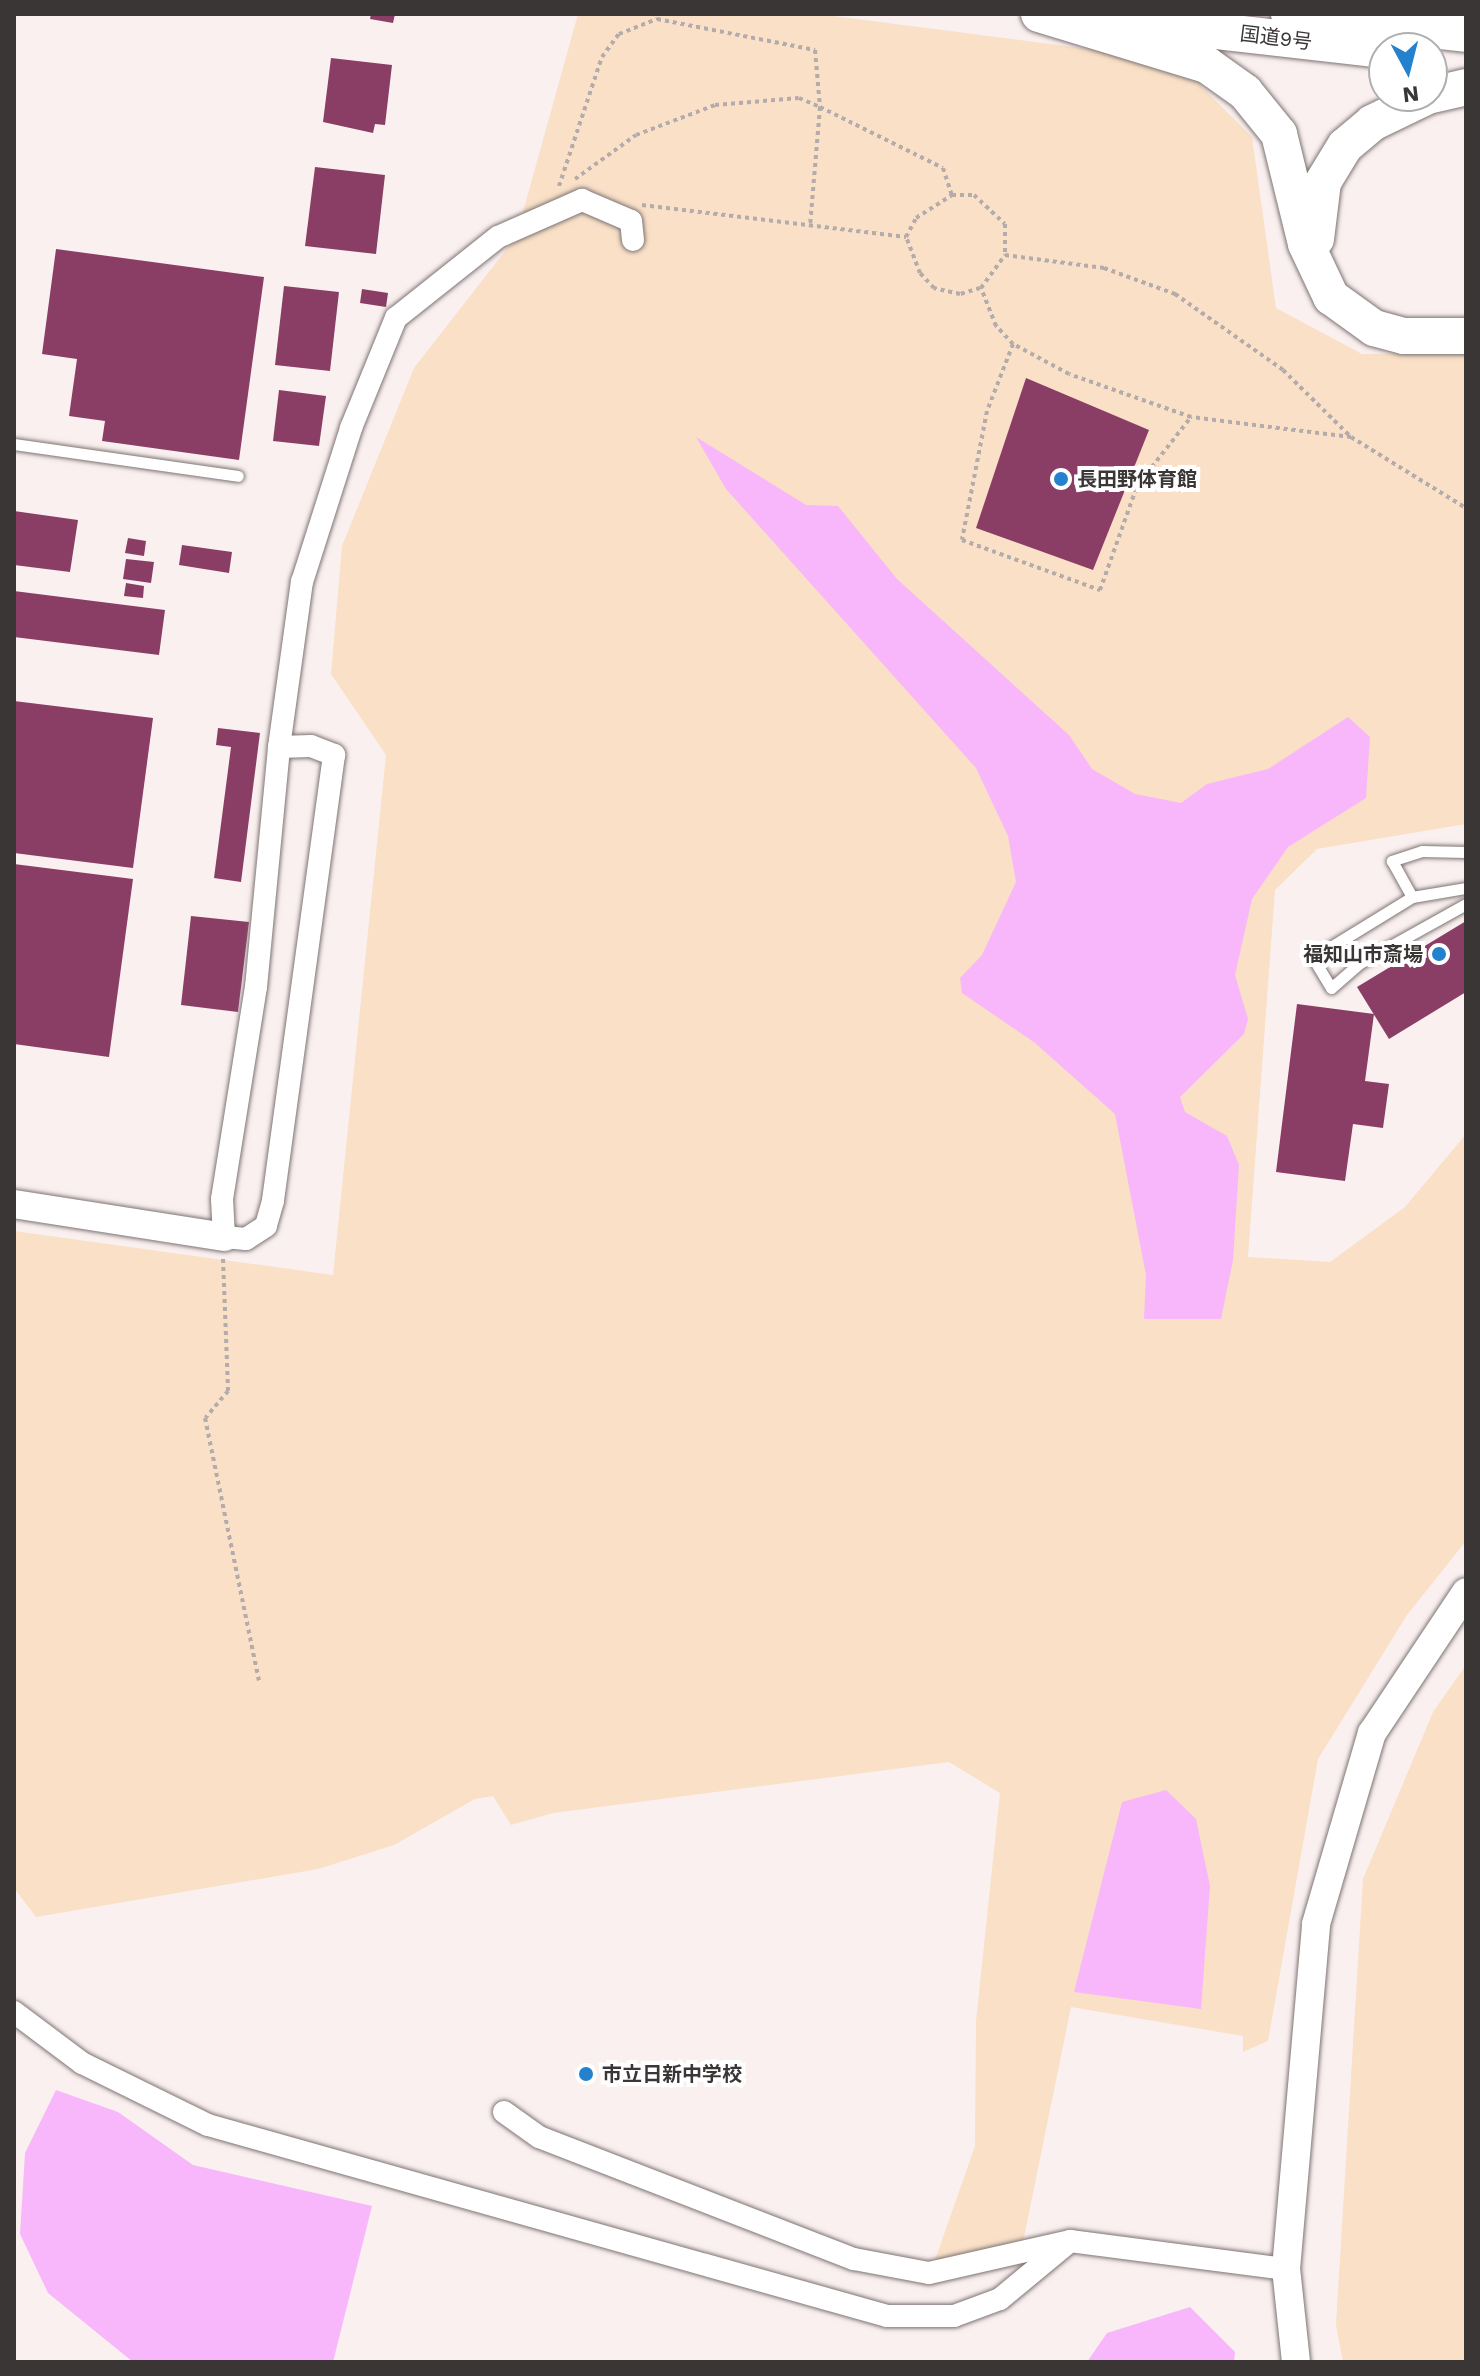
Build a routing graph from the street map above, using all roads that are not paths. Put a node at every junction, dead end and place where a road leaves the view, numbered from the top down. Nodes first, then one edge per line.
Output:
1 (1039, 14) edge
2 (1074, 14) edge
3 (1289, 14) edge
4 (1466, 34) edge
5 (1368, 48) edge
6 (1395, 112) edge
7 (633, 240) dead end
8 (1318, 276) junction
9 (1466, 336) edge
10 (14, 444) edge
11 (238, 476) dead end
12 (279, 747) junction
13 (1466, 852) edge
14 (1466, 888) edge
15 (1412, 897) junction
16 (1466, 904) edge
17 (14, 1204) edge
18 (224, 1237) junction
19 (1466, 1592) edge
20 (14, 2012) edge
21 (504, 2112) dead end
22 (1070, 2241) junction
23 (1286, 2269) junction
24 (1296, 2362) edge

1 - 8 highway
2 - 5 highway, 国道9号
3 - 4 highway, 国道9号
6 - 8 highway
7 - 12 street
8 - 9 highway
10 - 11 lane
12 - 18 street
12 - 18 street
13 - 15 lane
14 - 15 lane
15 - 16 lane
17 - 18 street
19 - 23 street
20 - 22 street
21 - 22 street
22 - 23 street
23 - 24 street

